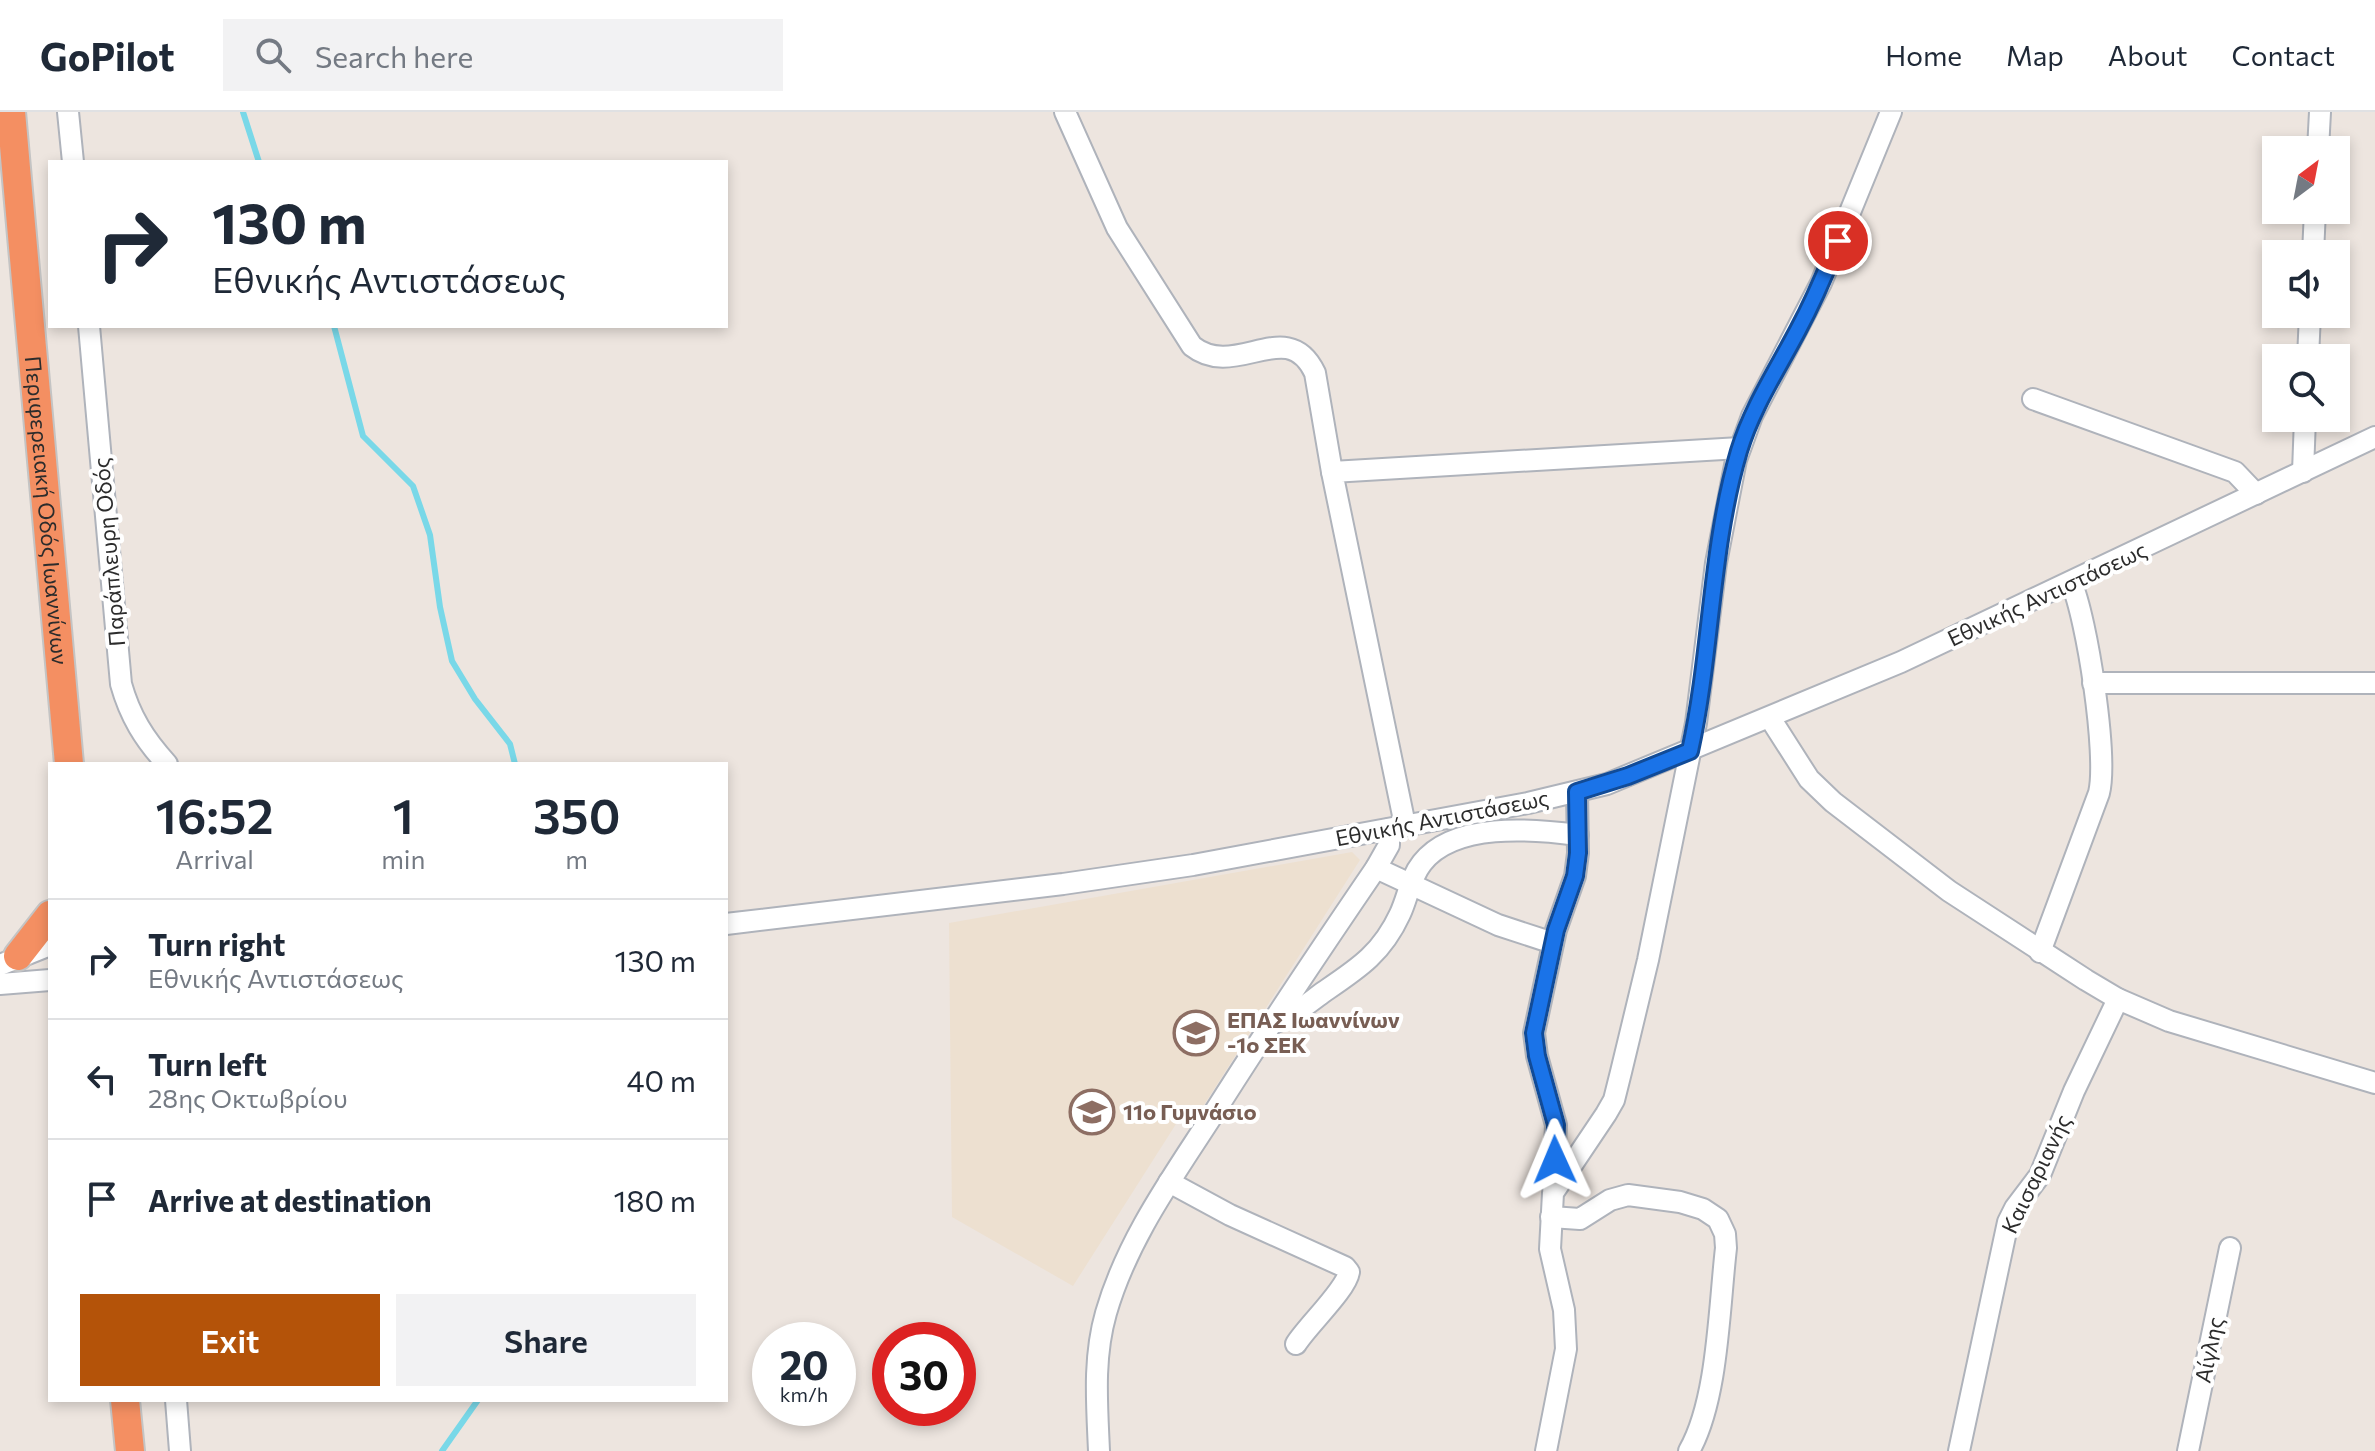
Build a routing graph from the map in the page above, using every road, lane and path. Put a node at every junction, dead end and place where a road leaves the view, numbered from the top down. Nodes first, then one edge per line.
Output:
1 (11, 112) edge
2 (68, 112) edge
3 (1065, 112) edge
4 (1891, 112) edge
5 (2320, 112) edge
6 (2319, 136) edge
7 (73, 160) edge
8 (89, 328) edge
9 (2033, 399) dead end
10 (2304, 432) edge
11 (2375, 437) edge
12 (1740, 448) junction
13 (1332, 472) junction
14 (2303, 472) junction
15 (2256, 494) junction
16 (2071, 582) junction
17 (2093, 683) junction
18 (2375, 683) edge
19 (1770, 718) junction
20 (1690, 751) junction
21 (69, 762) edge
22 (165, 762) edge
23 (1577, 792) junction
24 (1397, 827) junction
25 (1578, 835) junction
26 (1376, 868) junction
27 (1411, 884) junction
28 (48, 917) edge
29 (728, 924) edge
30 (1553, 943) junction
31 (48, 946) edge
32 (2040, 952) junction
33 (9, 961) edge
34 (48, 980) edge
35 (0, 984) edge
36 (2118, 999) junction
37 (1271, 1024) junction
38 (2375, 1083) edge
39 (1169, 1182) junction
40 (1553, 1193) junction
41 (1551, 1217) junction
42 (2230, 1248) dead end
43 (1296, 1344) dead end
44 (125, 1402) edge
45 (176, 1402) edge
46 (130, 1451) edge
47 (180, 1451) edge
48 (1099, 1451) edge
49 (1546, 1451) edge
50 (1689, 1451) edge
51 (1959, 1451) edge
52 (2188, 1451) edge

1 - 21 highway, Περιφερειακή Οδός Ιωαννίνων
2 - 7 street
3 - 13 street
4 - 12 street
5 - 6 street
8 - 22 street, Παράπλευρη Οδός
9 - 15 street
10 - 14 street
11 - 14 street, Εθνικής Αντιστάσεως
12 - 13 street
12 - 20 street
13 - 24 street
14 - 15 street, Εθνικής Αντιστάσεως
15 - 16 street, Εθνικής Αντιστάσεως
16 - 17 street
16 - 19 street, Εθνικής Αντιστάσεως
17 - 18 street
17 - 32 street
19 - 20 street, Εθνικής Αντιστάσεως
19 - 32 street
20 - 23 street, Εθνικής Αντιστάσεως
20 - 40 street
23 - 24 street, Εθνικής Αντιστάσεως
23 - 25 street
24 - 26 street
24 - 29 street, Εθνικής Αντιστάσεως
25 - 27 street
25 - 30 street
26 - 27 street
26 - 37 street
27 - 30 street
27 - 37 street
28 - 33 highway
30 - 40 street
31 - 33 street
32 - 36 street
34 - 35 street
36 - 38 street
36 - 51 street, Καισαριανής
37 - 39 street
39 - 43 street
39 - 48 street
40 - 41 street
41 - 49 street
41 - 50 street
42 - 52 street, Αίγλης
44 - 46 highway
45 - 47 street

